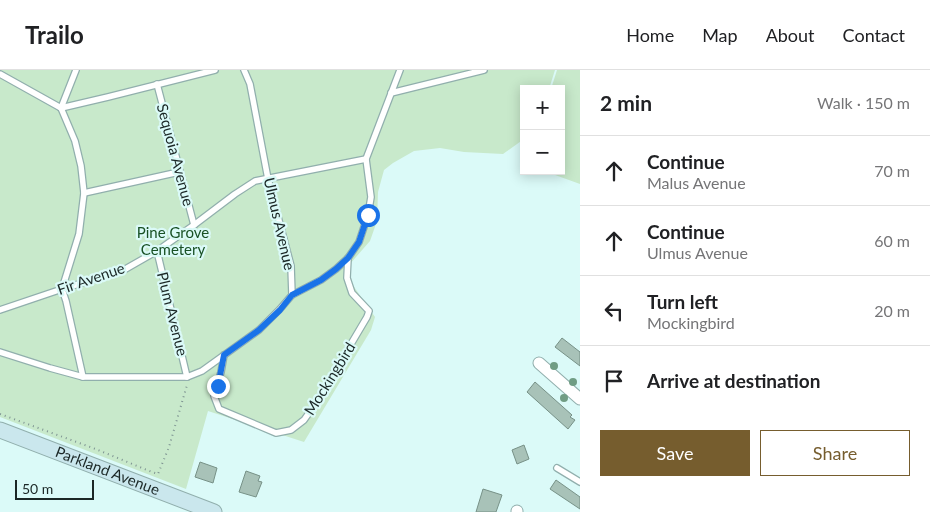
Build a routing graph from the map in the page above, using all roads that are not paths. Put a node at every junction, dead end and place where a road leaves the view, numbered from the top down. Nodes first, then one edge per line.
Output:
1 (76, 70) edge
2 (215, 70) edge
3 (244, 70) edge
4 (400, 70) edge
5 (484, 70) edge
6 (0, 74) edge
7 (157, 84) junction
8 (391, 93) junction
9 (61, 108) junction
10 (366, 159) junction
11 (179, 172) junction
12 (268, 179) junction
13 (84, 193) junction
14 (194, 226) junction
15 (157, 251) junction
16 (348, 258) junction
17 (62, 289) junction
18 (292, 295) junction
19 (0, 310) edge
20 (0, 352) edge
21 (224, 355) junction
22 (539, 363) dead end
23 (83, 377) junction
24 (187, 377) junction
25 (580, 399) edge
26 (0, 430) edge
27 (557, 468) dead end
28 (580, 482) edge
29 (214, 512) edge

1 - 9 lane
2 - 7 lane
3 - 12 lane, Ulmus Avenue
4 - 8 lane
5 - 8 lane
6 - 9 lane
7 - 9 lane
7 - 11 lane, Sequoia Avenue
8 - 10 lane
9 - 13 lane
10 - 12 lane, Fir Avenue
10 - 16 lane
11 - 13 lane
11 - 14 lane, Sequoia Avenue
12 - 14 lane, Fir Avenue
12 - 18 lane, Ulmus Avenue
13 - 17 lane
14 - 15 lane, Fir Avenue
15 - 17 lane, Fir Avenue
15 - 24 lane, Plum Avenue
16 - 18 lane
16 - 21 lane, Mockingbird
17 - 19 lane, Fir Avenue
17 - 23 lane
18 - 21 lane
20 - 23 lane
21 - 24 lane
22 - 25 street
23 - 24 lane
26 - 29 main road, Parkland Avenue
27 - 28 lane

